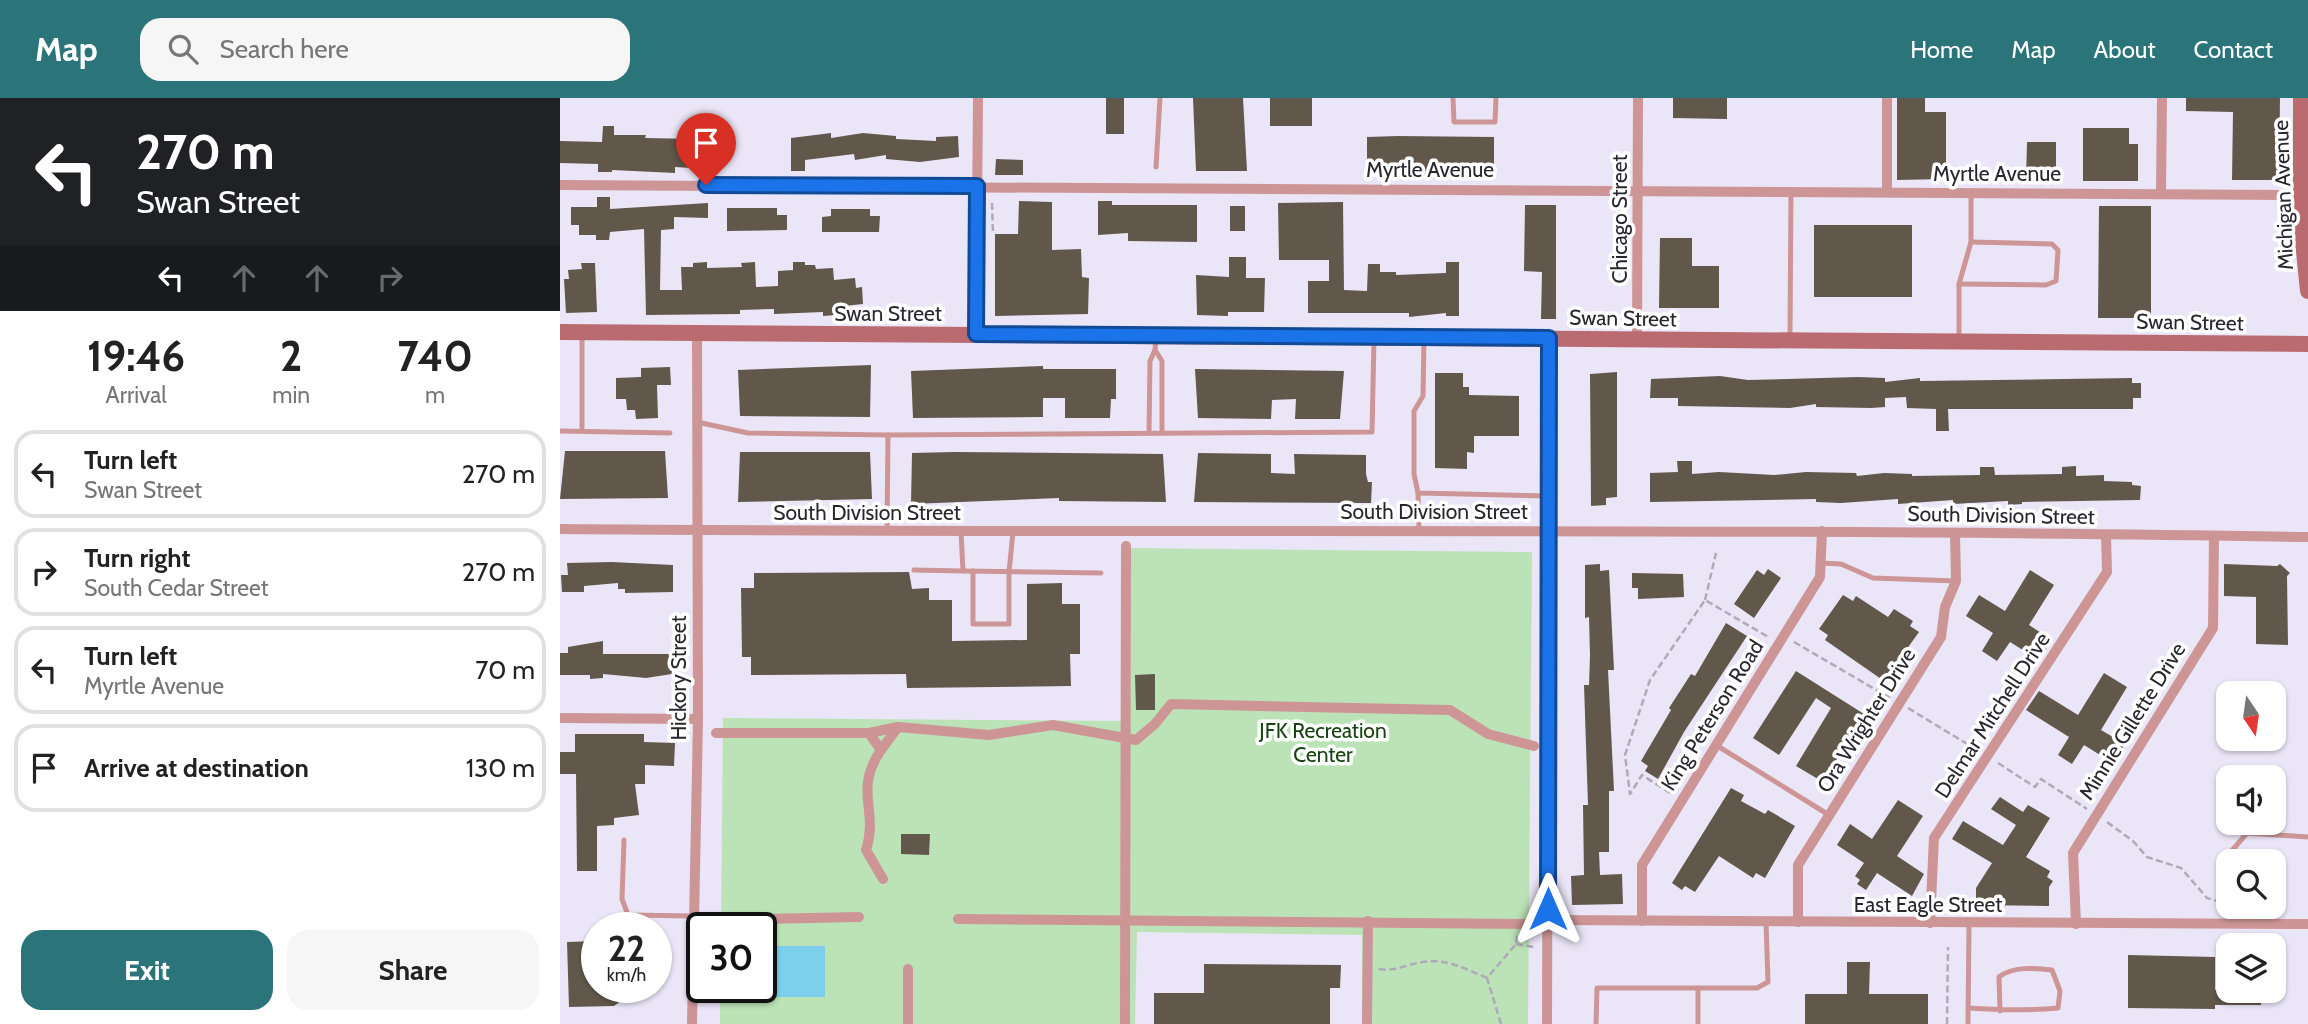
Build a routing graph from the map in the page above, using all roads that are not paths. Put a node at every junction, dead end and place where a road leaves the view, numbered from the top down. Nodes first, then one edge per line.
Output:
1 (978, 98) edge
2 (1160, 98) edge
3 (1453, 98) edge
4 (1496, 98) edge
5 (1638, 98) edge
6 (1887, 98) edge
7 (2162, 98) edge
8 (2301, 98) edge
9 (1156, 167) dead end
10 (560, 185) edge
11 (977, 186) junction
12 (1638, 189) junction
13 (1791, 191) junction
14 (1887, 192) junction
15 (1971, 192) junction
16 (2161, 193) junction
17 (2304, 195) edge
18 (1971, 242) junction
19 (2307, 272) edge
20 (1959, 284) junction
21 (2308, 291) edge
22 (560, 332) edge
23 (582, 332) junction
24 (697, 333) junction
25 (976, 334) junction
26 (1374, 336) junction
27 (1424, 337) junction
28 (1549, 338) junction
29 (1637, 339) junction
30 (1790, 340) junction
31 (1959, 340) junction
32 (1156, 342) junction
33 (2308, 344) edge
34 (697, 422) junction
35 (560, 431) edge
36 (582, 431) junction
37 (670, 433) dead end
38 (1149, 433) junction
39 (1161, 433) junction
40 (888, 435) junction
41 (1418, 493) junction
42 (1549, 496) junction
43 (560, 529) edge
44 (1549, 529) junction
45 (697, 530) junction
46 (1419, 530) junction
47 (887, 531) junction
48 (961, 531) junction
49 (1822, 531) junction
50 (1013, 532) junction
51 (1955, 534) junction
52 (2106, 535) junction
53 (2214, 536) junction
54 (2308, 537) edge
55 (1126, 546) dead end
56 (1820, 563) junction
57 (914, 570) dead end
58 (962, 571) junction
59 (972, 571) junction
60 (1009, 572) junction
61 (1101, 573) dead end
62 (1956, 581) junction
63 (560, 718) edge
64 (698, 719) junction
65 (898, 727) junction
66 (716, 733) dead end
67 (869, 733) junction
68 (1126, 740) junction
69 (1716, 745) junction
70 (1534, 746) dead end
71 (881, 750) junction
72 (1829, 815) junction
73 (2308, 837) edge
74 (624, 840) dead end
75 (2233, 849) edge
76 (883, 879) dead end
77 (694, 912) edge
78 (686, 916) edge
79 (859, 917) dead end
80 (777, 919) edge
81 (958, 919) dead end
82 (2265, 919) edge
83 (1125, 920) junction
84 (1548, 920) junction
85 (1368, 921) junction
86 (1642, 921) junction
87 (1766, 922) junction
88 (1798, 922) junction
89 (1930, 923) junction
90 (1969, 923) junction
91 (1533, 924) dead end
92 (2076, 924) junction
93 (2267, 924) junction
94 (2308, 925) edge
95 (908, 969) dead end
96 (1698, 988) junction
97 (692, 1003) edge
98 (1968, 1008) junction
99 (2000, 1010) junction
100 (692, 1024) edge
101 (908, 1024) edge
102 (1125, 1024) edge
103 (1367, 1024) edge
104 (1547, 1024) edge
105 (1596, 1024) edge
106 (1698, 1024) edge
107 (1968, 1024) edge

1 - 11 street
2 - 9 lane
3 - 4 lane
5 - 12 street, Chicago Street
6 - 14 street
7 - 16 street
8 - 17 main road, Michigan Avenue
10 - 11 street, Myrtle Avenue
11 - 12 street, Myrtle Avenue
11 - 25 street
12 - 13 street, Myrtle Avenue
12 - 29 street, Chicago Street
13 - 14 street, Myrtle Avenue
13 - 30 lane
14 - 15 street, Myrtle Avenue
15 - 16 street, Myrtle Avenue
15 - 18 lane
16 - 17 street, Myrtle Avenue
17 - 19 main road, Michigan Avenue
18 - 20 lane
18 - 20 lane
19 - 21 main road, Michigan Avenue
20 - 31 lane
22 - 23 main road, Swan Street
23 - 24 main road, Swan Street
23 - 36 lane
24 - 25 main road, Swan Street
24 - 34 street, Hickory Street
25 - 32 main road, Swan Street
26 - 27 main road, Swan Street
26 - 32 main road, Swan Street
26 - 39 lane
27 - 28 main road, Swan Street
27 - 41 lane
28 - 29 main road, Swan Street
28 - 42 street
29 - 30 main road, Swan Street
30 - 31 main road, Swan Street
31 - 33 main road, Swan Street
32 - 38 lane
32 - 39 lane
34 - 40 lane
34 - 45 street, Hickory Street
35 - 36 lane
36 - 37 lane
38 - 39 lane
38 - 40 lane
40 - 47 lane
41 - 42 lane
41 - 46 lane
42 - 44 street
43 - 45 street, South Division Street
44 - 46 street, South Division Street
44 - 49 street, South Division Street
44 - 84 street
45 - 47 street, South Division Street
45 - 64 street, Hickory Street
46 - 50 street, South Division Street
47 - 48 street, South Division Street
48 - 50 street, South Division Street
48 - 58 lane
49 - 51 street, South Division Street
49 - 56 street, King Peterson Road
50 - 60 lane
51 - 52 street, South Division Street
51 - 62 street, Ora Wrighter Drive
52 - 53 street, South Division Street
52 - 89 street, Delmar Mitchell Drive
53 - 54 street, South Division Street
53 - 92 street, Minnie Gillette Drive
55 - 68 street
56 - 62 lane
56 - 69 street, King Peterson Road
57 - 58 lane
58 - 59 lane
59 - 60 lane
59 - 60 lane
60 - 61 lane
62 - 72 street, Ora Wrighter Drive
63 - 64 street
64 - 77 street, Hickory Street
65 - 67 street
65 - 68 street
65 - 71 street
66 - 67 street
67 - 71 street
68 - 70 street
68 - 83 street
69 - 72 lane
69 - 86 street, King Peterson Road
71 - 76 street
72 - 88 street, Ora Wrighter Drive
73 - 75 lane
74 - 78 lane
79 - 80 street
81 - 83 street
82 - 93 lane
83 - 85 street
83 - 102 street
84 - 86 street, East Eagle Street
84 - 104 street
85 - 91 street
85 - 103 street
86 - 87 street, East Eagle Street
87 - 88 street, East Eagle Street
87 - 96 lane
88 - 89 street, East Eagle Street
89 - 90 street, East Eagle Street
90 - 92 street, East Eagle Street
90 - 98 lane
92 - 93 street, East Eagle Street
93 - 94 street, East Eagle Street
95 - 101 street
96 - 105 lane
96 - 106 lane
97 - 100 street, Hickory Street
98 - 99 lane
98 - 107 lane
99 - 99 lane

